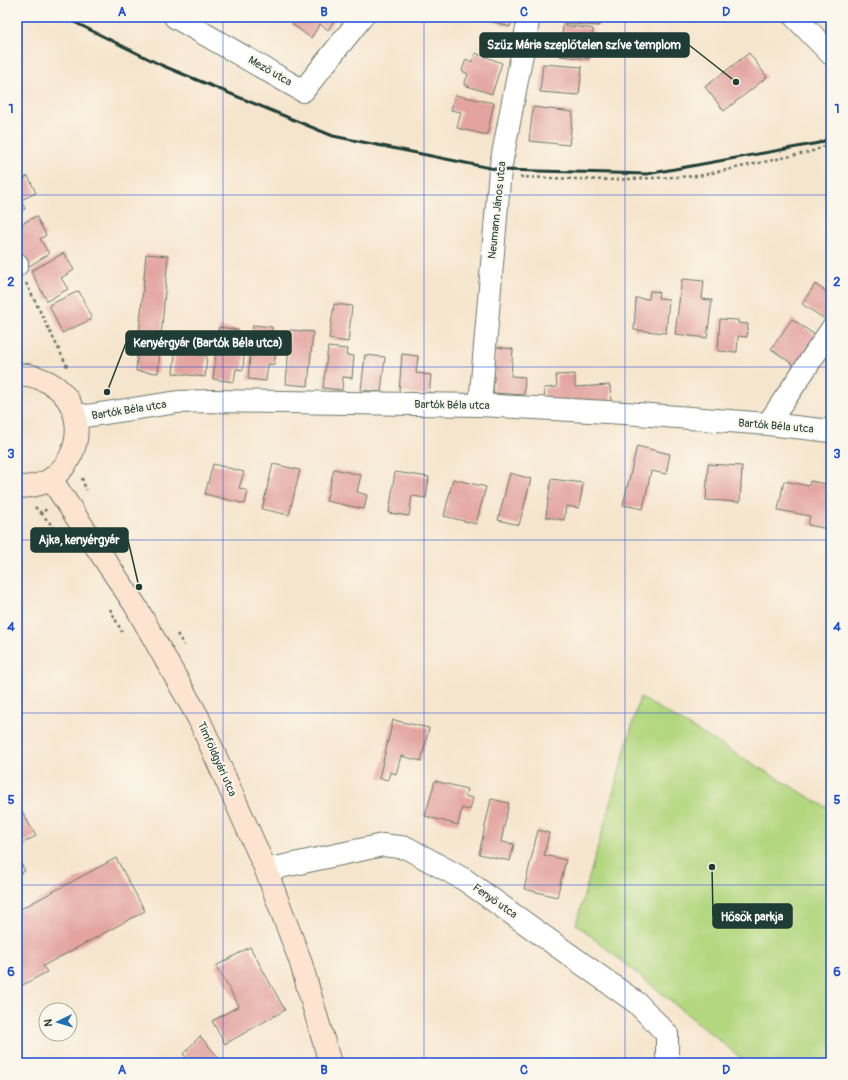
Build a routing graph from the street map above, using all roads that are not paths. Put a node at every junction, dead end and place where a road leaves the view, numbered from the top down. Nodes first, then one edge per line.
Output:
1 (176, 17) edge
2 (362, 17) edge
3 (529, 17) edge
4 (795, 17) edge
5 (831, 54) edge
6 (831, 330) edge
7 (17, 375) edge
8 (480, 405) junction
9 (74, 413) junction
10 (768, 424) junction
11 (831, 431) edge
12 (51, 479) junction
13 (17, 488) edge
14 (266, 870) junction
15 (330, 1063) edge
16 (666, 1063) edge

1 - 2 street, Mező utca
3 - 8 street, Neumann János utca
4 - 5 street
6 - 10 street
7 - 9 main road
8 - 9 street, Bartók Béla utca
8 - 10 street, Bartók Béla utca
9 - 12 main road
10 - 11 street, Bartók Béla utca
12 - 13 main road
12 - 14 main road, Timföldgyári utca
14 - 15 main road, Timföldgyári utca
14 - 16 street, Fenyő utca

